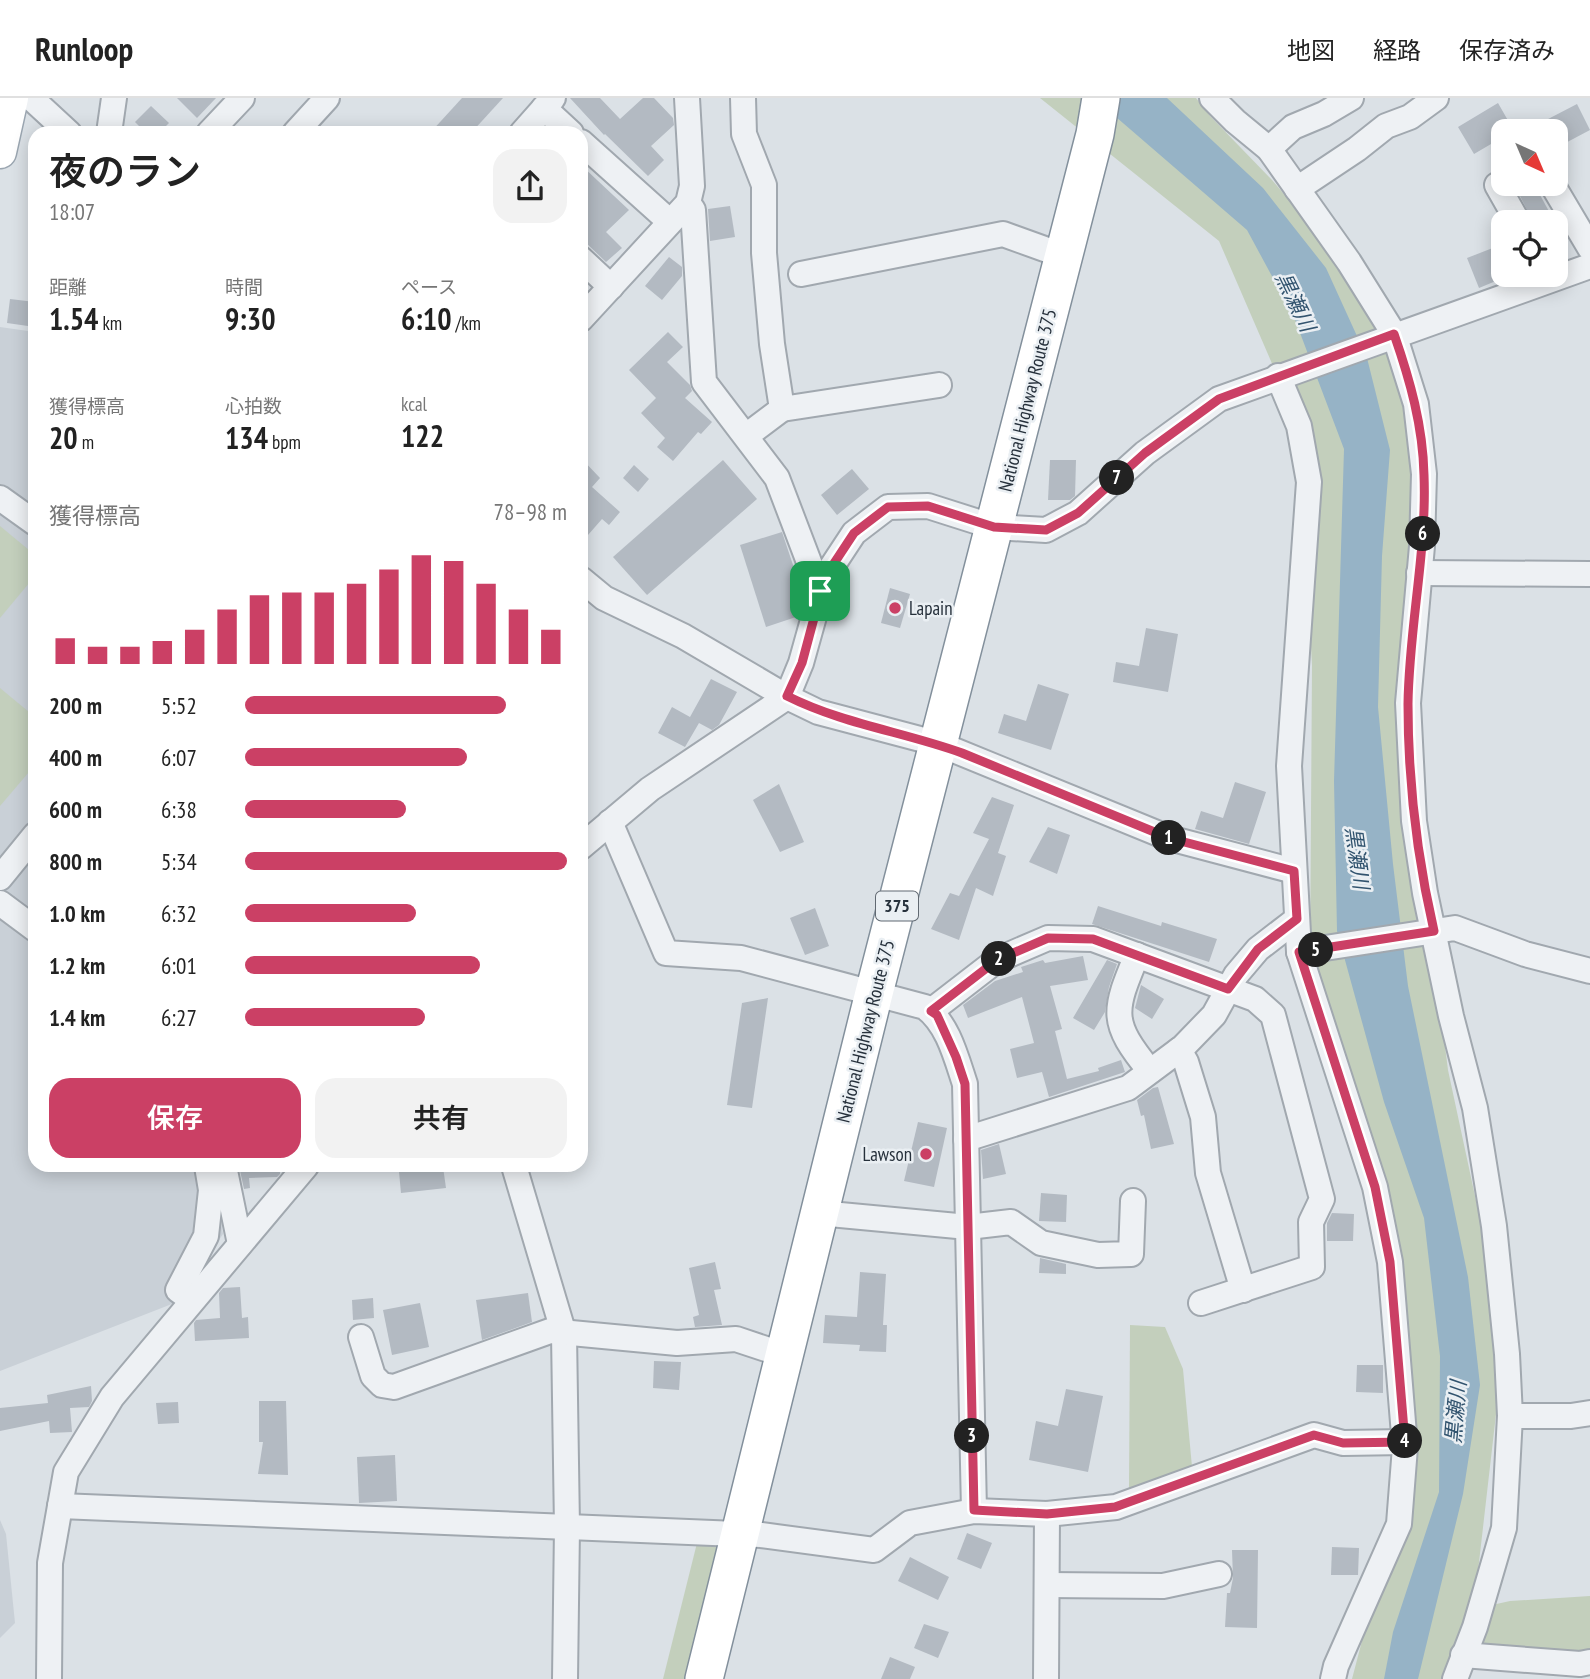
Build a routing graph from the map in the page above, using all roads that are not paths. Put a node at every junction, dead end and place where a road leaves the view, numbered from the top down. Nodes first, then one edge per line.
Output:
1 (12, 98) edge
2 (31, 98) edge
3 (114, 98) edge
4 (242, 98) edge
5 (327, 98) edge
6 (687, 98) edge
7 (743, 98) edge
8 (1101, 98) edge
9 (1212, 98) edge
10 (1351, 98) edge
11 (1436, 98) edge
12 (549, 103) edge
13 (61, 126) edge
14 (110, 126) edge
15 (216, 126) edge
16 (301, 126) edge
17 (528, 126) edge
18 (566, 126) edge
19 (588, 148) edge
20 (1269, 149) junction
21 (0, 152) edge
22 (1297, 190) junction
23 (1559, 196) edge
24 (688, 203) junction
25 (669, 221) junction
26 (1590, 248) edge
27 (1064, 256) junction
28 (588, 266) edge
29 (1590, 266) edge
30 (1568, 272) edge
31 (801, 274) dead end
32 (611, 287) junction
33 (1522, 287) edge
34 (588, 312) edge
35 (1394, 334) junction
36 (1278, 376) junction
37 (939, 385) dead end
38 (782, 409) junction
39 (746, 436) junction
40 (0, 498) edge
41 (28, 518) edge
42 (994, 527) junction
43 (1419, 573) junction
44 (1590, 574) edge
45 (588, 585) edge
46 (820, 591) junction
47 (787, 696) junction
48 (939, 744) junction
49 (610, 822) junction
50 (588, 841) edge
51 (28, 844) edge
52 (1294, 871) junction
53 (0, 878) edge
54 (5, 908) edge
55 (1297, 919) junction
56 (28, 924) edge
57 (1430, 932) junction
58 (1306, 951) junction
59 (1137, 955) junction
60 (1590, 971) edge
61 (1228, 989) junction
62 (874, 993) junction
63 (931, 1011) junction
64 (1179, 1050) junction
65 (1150, 1072) junction
66 (966, 1139) junction
67 (208, 1172) edge
68 (225, 1172) edge
69 (301, 1172) edge
70 (516, 1172) edge
71 (1133, 1201) dead end
72 (819, 1213) junction
73 (968, 1227) junction
74 (240, 1244) junction
75 (1242, 1290) junction
76 (192, 1300) junction
77 (1201, 1303) dead end
78 (564, 1334) junction
79 (361, 1337) dead end
80 (784, 1354) junction
81 (1590, 1413) edge
82 (1510, 1416) junction
83 (1405, 1442) junction
84 (60, 1506) junction
85 (974, 1510) junction
86 (1047, 1514) junction
87 (567, 1527) junction
88 (740, 1534) junction
89 (1219, 1574) dead end
90 (1047, 1585) junction
91 (1463, 1655) junction
92 (1590, 1662) edge
93 (49, 1679) edge
94 (565, 1679) edge
95 (704, 1679) edge
96 (1046, 1679) edge
97 (1333, 1679) edge
98 (1455, 1679) edge

1 - 21 main road
2 - 13 street
3 - 14 street
4 - 15 street
5 - 16 street
6 - 24 street
7 - 38 street
8 - 27 highway, National Highway Route 375 / 375
9 - 20 street
10 - 20 street
11 - 22 street
12 - 17 street
12 - 18 street
19 - 25 street
20 - 22 street
22 - 35 street
23 - 26 street
24 - 25 street
24 - 39 street
25 - 32 street
27 - 31 street
27 - 42 highway, National Highway Route 375 / 375
28 - 32 street
29 - 30 street
32 - 34 street
33 - 35 street
35 - 36 street
35 - 43 street
36 - 42 street
36 - 52 street
37 - 38 street
38 - 39 street
39 - 46 street
40 - 41 street
42 - 46 street
42 - 48 highway, National Highway Route 375 / 375
43 - 44 street
43 - 57 street
45 - 47 street
46 - 47 street
47 - 48 street
47 - 49 street
48 - 52 street
48 - 62 highway, National Highway Route 375 / 375
49 - 50 street
49 - 62 street
51 - 53 street
52 - 55 street
54 - 56 street
55 - 58 street
55 - 61 street
57 - 58 street
57 - 60 street
57 - 82 street
58 - 83 street
59 - 61 street
59 - 63 street
59 - 65 street
61 - 64 street
61 - 75 street
62 - 63 street
62 - 72 highway, National Highway Route 375 / 375
63 - 66 street
64 - 65 street
64 - 75 street
65 - 66 street
66 - 73 street
67 - 76 street
68 - 74 street
69 - 74 street
70 - 78 street
71 - 73 street
72 - 73 street
72 - 80 highway, National Highway Route 375 / 375
73 - 85 street
74 - 76 street
75 - 77 street
76 - 84 street
78 - 79 street
78 - 80 street
78 - 87 street
80 - 88 highway, National Highway Route 375 / 375
81 - 82 street
82 - 91 street
83 - 86 street
83 - 97 street
84 - 87 street
84 - 93 street
85 - 86 street
85 - 88 street
86 - 90 street
87 - 88 street
87 - 94 street
88 - 95 highway, National Highway Route 375 / 375
89 - 90 street
90 - 96 street
91 - 92 street
91 - 98 street

